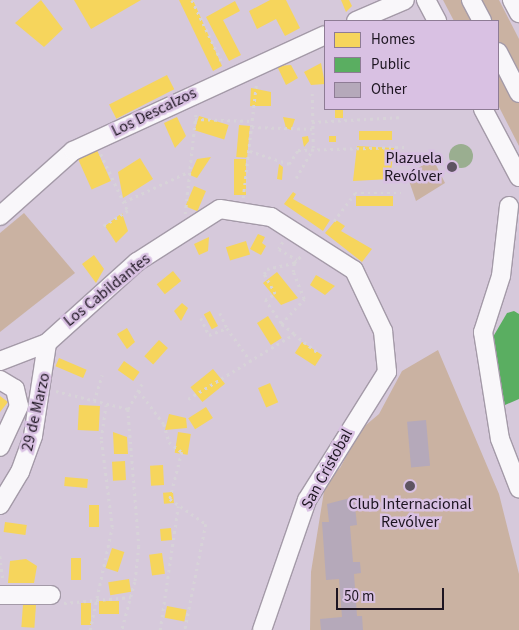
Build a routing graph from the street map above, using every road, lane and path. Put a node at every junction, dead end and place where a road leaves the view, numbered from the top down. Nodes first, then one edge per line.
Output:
1 (192, 0) edge
2 (405, 0) edge
3 (426, 0) edge
4 (470, 0) edge
5 (512, 0) edge
6 (519, 13) edge
7 (358, 20) edge
8 (437, 20) edge
9 (481, 20) edge
10 (324, 35) edge
11 (499, 54) edge
12 (258, 63) junction
13 (229, 77) junction
14 (312, 90) dead end
15 (519, 93) edge
16 (190, 95) junction
17 (484, 110) edge
18 (403, 117) dead end
19 (195, 119) junction
20 (252, 121) junction
21 (312, 122) junction
22 (252, 127) junction
23 (312, 129) junction
24 (95, 141) junction
25 (404, 147) dead end
26 (313, 148) junction
27 (250, 151) junction
28 (188, 172) junction
29 (519, 177) edge
30 (296, 178) dead end
31 (401, 193) dead end
32 (124, 202) junction
33 (509, 206) dead end
34 (241, 210) junction
35 (0, 216) edge
36 (334, 221) dead end
37 (101, 228) dead end
38 (190, 228) junction
39 (282, 242) dead end
40 (314, 243) junction
41 (297, 260) junction
42 (294, 263) junction
43 (220, 313) dead end
44 (201, 318) dead end
45 (281, 324) junction
46 (228, 328) junction
47 (294, 334) junction
48 (47, 343) junction
49 (318, 352) dead end
50 (0, 361) edge
51 (252, 363) junction
52 (388, 372) joint
53 (102, 375) dead end
54 (0, 380) edge
55 (143, 382) dead end
56 (43, 387) junction
57 (139, 391) junction
58 (188, 399) dead end
59 (94, 401) junction
60 (106, 404) junction
61 (128, 409) junction
62 (1, 443) edge
63 (519, 488) edge
64 (0, 505) edge
65 (178, 506) junction
66 (0, 556) edge
67 (3, 595) edge
68 (131, 597) junction
69 (55, 599) joint
70 (95, 602) junction
71 (90, 630) edge
72 (122, 630) edge
73 (160, 630) edge
74 (185, 630) edge
75 (262, 630) edge

1 - 13 path
2 - 7 street
3 - 8 street
4 - 9 street
5 - 6 street
10 - 12 street, Los Descalzos
11 - 15 street
12 - 13 street, Los Descalzos
12 - 20 path
13 - 16 street, Los Descalzos
14 - 21 path
16 - 19 path
16 - 24 street, Los Descalzos
17 - 29 street
18 - 21 path
19 - 20 path
19 - 28 path
20 - 22 path
21 - 23 path
22 - 23 path
22 - 27 path
23 - 26 path
24 - 32 path
24 - 35 street, Los Descalzos
25 - 26 path
26 - 27 path
26 - 30 path
27 - 34 path
28 - 32 path
28 - 38 path
31 - 36 path
32 - 37 path
33 - 63 street
34 - 38 street, Los Cabildantes
34 - 40 street, Los Cabildantes
38 - 48 street, Los Cabildantes
39 - 41 path
40 - 41 path
40 - 52 street, Los Cabildantes
41 - 42 path
42 - 45 path
42 - 45 path
43 - 46 path
44 - 46 path
45 - 47 path
46 - 51 path
47 - 49 path
47 - 51 path
48 - 50 street, Los Cabildantes
48 - 56 street, 29 de Marzo
51 - 58 path
52 - 75 street, San Cristobal
53 - 59 path
54 - 62 street
55 - 57 path
56 - 59 path
56 - 64 street, 29 de Marzo
57 - 61 path
57 - 65 path
59 - 60 path
60 - 61 path
60 - 70 path
61 - 68 path
65 - 73 path
65 - 74 path
66 - 67 path
67 - 69 street
68 - 70 path
68 - 72 path
69 - 70 path
70 - 71 path

